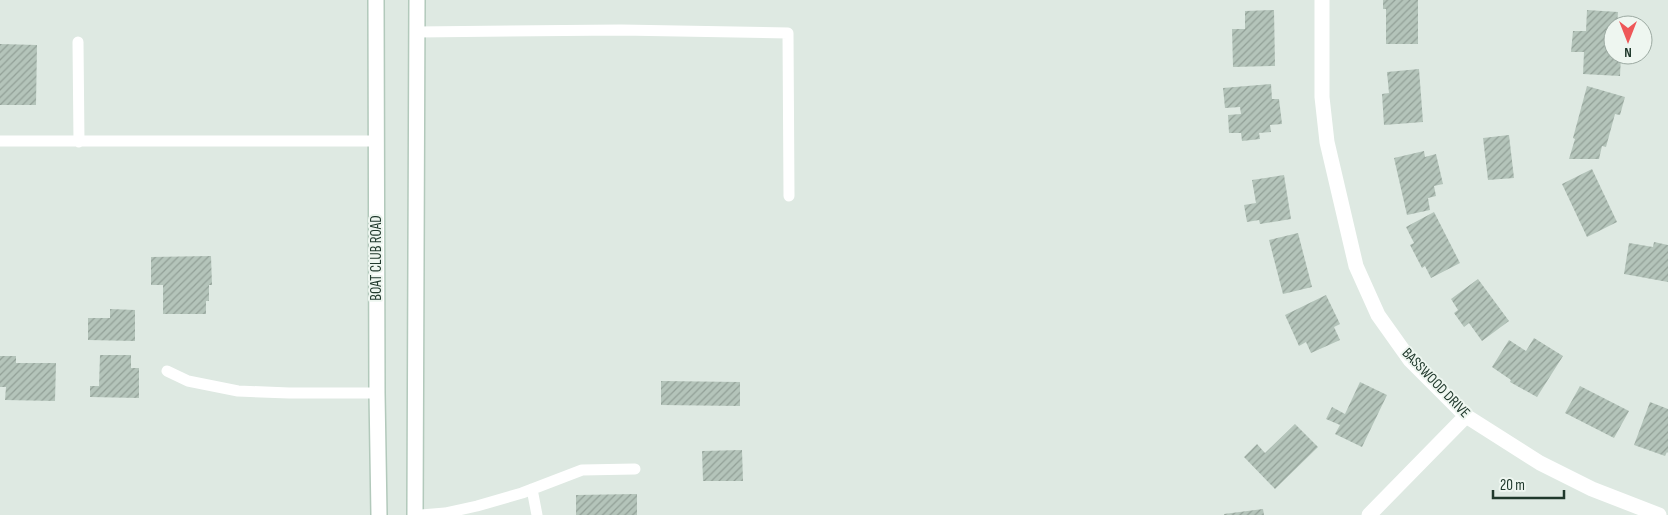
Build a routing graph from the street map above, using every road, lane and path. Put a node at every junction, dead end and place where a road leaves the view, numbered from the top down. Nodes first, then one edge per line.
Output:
1 (376, 0) edge
2 (417, 0) edge
3 (1322, 0) edge
4 (417, 32) junction
5 (78, 42) dead end
6 (0, 141) edge
7 (376, 141) junction
8 (80, 142) junction
9 (789, 196) dead end
10 (167, 371) dead end
11 (377, 393) junction
12 (1466, 416) junction
13 (635, 469) dead end
14 (532, 489) junction
15 (379, 515) edge
16 (415, 515) edge
17 (421, 515) edge
18 (537, 515) edge
19 (1369, 515) edge
20 (1660, 515) edge

1 - 7 main road, BOAT CLUB ROAD
2 - 4 main road
3 - 12 main road, BASSWOOD DRIVE
4 - 9 lane
4 - 16 main road
5 - 8 lane
6 - 8 lane
7 - 8 lane
7 - 11 main road, BOAT CLUB ROAD
10 - 11 lane
11 - 15 main road, BOAT CLUB ROAD
12 - 19 main road
12 - 20 main road, BASSWOOD DRIVE
13 - 14 lane
14 - 17 lane
14 - 18 lane

